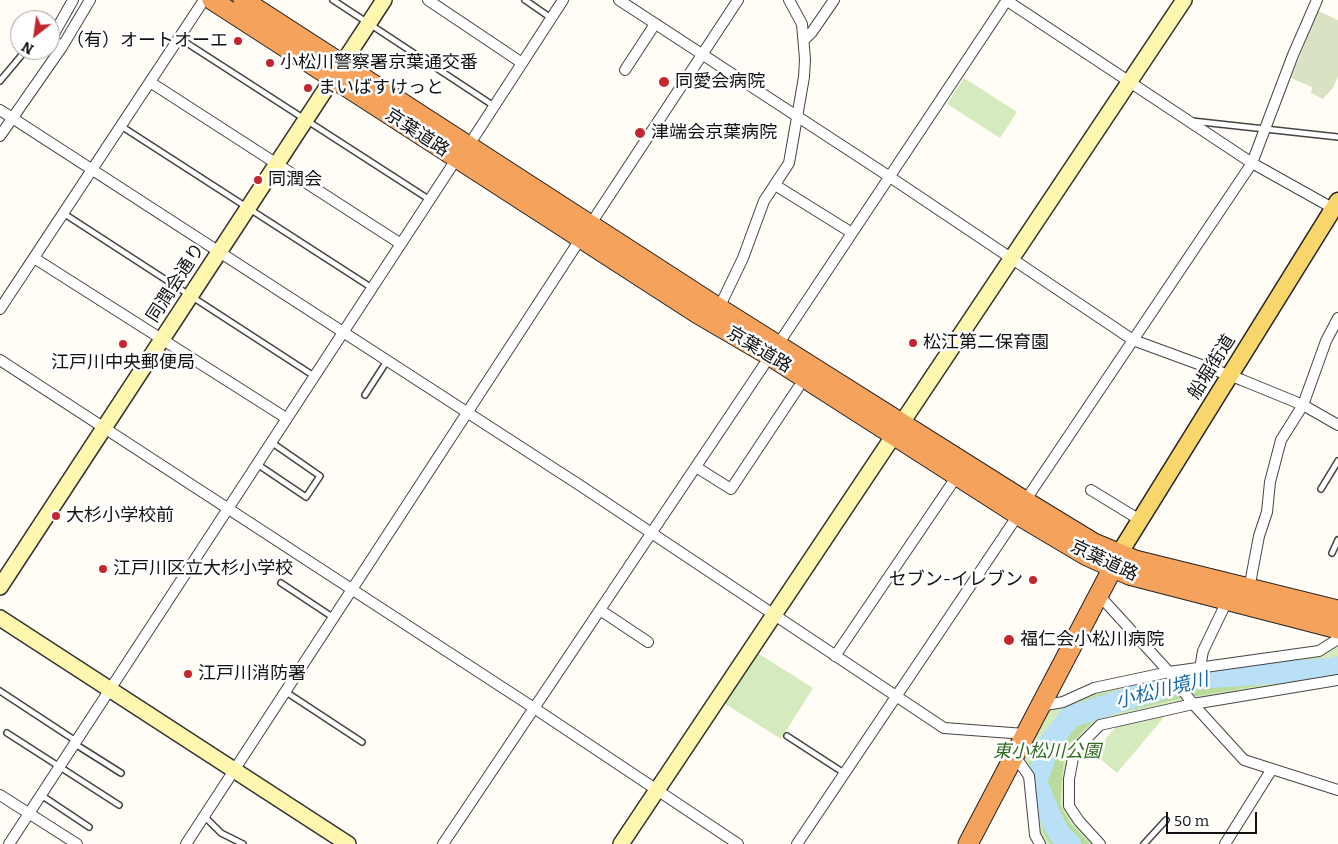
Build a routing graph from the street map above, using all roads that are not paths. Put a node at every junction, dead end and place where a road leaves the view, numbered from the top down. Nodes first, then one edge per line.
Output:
1 (73, 0) edge
2 (90, 0) edge
3 (204, 0) edge
4 (212, 0) edge
5 (243, 0) edge
6 (333, 0) edge
7 (384, 0) edge
8 (428, 0) edge
9 (525, 0) edge
10 (563, 0) edge
11 (620, 0) edge
12 (737, 0) edge
13 (790, 0) edge
14 (834, 0) edge
15 (1007, 0) edge
16 (1184, 0) edge
17 (1317, 0) edge
18 (552, 18) junction
19 (368, 23) junction
20 (60, 24) edge
21 (655, 24) junction
22 (179, 38) junction
23 (804, 40) junction
24 (62, 46) joint
25 (703, 54) junction
26 (16, 60) edge
27 (522, 63) junction
28 (625, 70) dead end
29 (337, 71) junction
30 (0, 81) edge
31 (150, 82) junction
32 (1130, 82) junction
33 (494, 106) junction
34 (0, 110) edge
35 (796, 115) junction
36 (12, 117) junction
37 (305, 120) junction
38 (1187, 120) junction
39 (121, 126) junction
40 (1265, 129) junction
41 (0, 136) edge
42 (1338, 137) edge
43 (463, 152) junction
44 (1252, 163) junction
45 (277, 164) junction
46 (92, 169) junction
47 (890, 177) junction
48 (775, 185) junction
49 (430, 200) junction
50 (1336, 207) edge
51 (248, 208) junction
52 (63, 213) junction
53 (586, 232) junction
54 (852, 234) junction
55 (401, 244) junction
56 (219, 252) junction
57 (34, 258) junction
58 (1012, 259) junction
59 (372, 288) junction
60 (190, 295) junction
61 (718, 308) junction
62 (0, 310) edge
63 (1338, 318) edge
64 (343, 332) junction
65 (162, 339) junction
66 (1132, 340) junction
67 (773, 351) junction
68 (0, 360) edge
69 (387, 361) junction
70 (314, 376) junction
71 (1230, 376) junction
72 (798, 388) dead end
73 (366, 395) dead end
74 (1303, 405) junction
75 (468, 414) junction
76 (286, 418) junction
77 (1338, 425) edge
78 (104, 428) junction
79 (898, 430) junction
80 (270, 442) junction
81 (1338, 461) edge
82 (256, 464) junction
83 (696, 466) junction
84 (957, 476) junction
85 (1321, 489) dead end
86 (1091, 490) dead end
87 (227, 508) junction
88 (1021, 508) junction
89 (1140, 520) junction
90 (652, 534) junction
91 (1338, 540) edge
92 (1332, 553) dead end
93 (1116, 561) junction
94 (281, 583) dead end
95 (0, 587) edge
96 (1249, 589) junction
97 (352, 590) junction
98 (1098, 594) junction
99 (1227, 601) junction
100 (600, 610) junction
101 (1338, 610) edge
102 (773, 615) junction
103 (0, 618) edge
104 (334, 618) junction
105 (1338, 629) edge
106 (1338, 639) edge
107 (648, 642) dead end
108 (835, 656) junction
109 (1200, 668) junction
110 (1171, 675) junction
111 (1338, 680) edge
112 (111, 690) junction
113 (0, 691) edge
114 (286, 692) junction
115 (895, 697) junction
116 (1191, 701) junction
117 (1040, 706) junction
118 (534, 708) junction
119 (7, 733) dead end
120 (1025, 734) junction
121 (787, 736) dead end
122 (362, 742) dead end
123 (76, 743) junction
124 (1014, 755) junction
125 (60, 768) junction
126 (1272, 769) junction
127 (234, 771) junction
128 (121, 773) dead end
129 (844, 773) junction
130 (657, 790) junction
131 (1338, 790) edge
132 (0, 795) edge
133 (41, 796) junction
134 (118, 805) dead end
135 (29, 814) junction
136 (204, 816) junction
137 (1166, 820) dead end
138 (89, 827) dead end
139 (9, 844) edge
140 (76, 844) edge
141 (186, 844) edge
142 (243, 844) edge
143 (348, 844) edge
144 (443, 844) edge
145 (622, 844) edge
146 (738, 844) edge
147 (796, 844) edge
148 (968, 844) edge
149 (1040, 844) edge
150 (1100, 844) edge
151 (1144, 844) edge
152 (1225, 844) edge

1 - 20 street
2 - 24 street
3 - 22 street
4 - 29 highway, 京葉道路
5 - 29 highway, 京葉道路
6 - 19 lane
7 - 19 street, 同潤会通り
8 - 27 street
9 - 18 lane
10 - 18 street
11 - 21 street
12 - 25 street
13 - 23 street
14 - 23 street
15 - 32 street
15 - 47 street
16 - 32 street
17 - 40 street
18 - 27 street
19 - 29 street, 同潤会通り
19 - 33 lane
21 - 25 street
21 - 28 street
22 - 31 street
22 - 37 lane
23 - 35 street
24 - 36 street
25 - 35 street
25 - 53 street
26 - 30 lane
27 - 33 street
29 - 37 street, 同潤会通り
29 - 43 highway, 京葉道路
31 - 39 street
31 - 45 street
32 - 38 street
32 - 58 street
33 - 43 street
34 - 36 street
35 - 47 street
35 - 48 street
36 - 41 street
36 - 46 street
37 - 45 street, 同潤会通り
37 - 49 lane
38 - 40 lane
38 - 44 street
39 - 46 street
39 - 51 lane
40 - 42 lane
40 - 44 street
43 - 49 street
43 - 53 highway, 京葉道路
44 - 50 street
44 - 66 street
45 - 51 street, 同潤会通り
45 - 55 street
46 - 52 street
46 - 56 street
47 - 54 street
47 - 58 street
48 - 54 street
48 - 61 street
49 - 55 street
50 - 71 main road, 船堀街道
51 - 56 street, 同潤会通り
51 - 59 lane
52 - 57 street
52 - 60 lane
53 - 61 highway, 京葉道路
53 - 67 highway, 京葉道路
53 - 75 street
54 - 67 street
55 - 59 street
56 - 60 street, 同潤会通り
56 - 64 street
57 - 62 street
57 - 65 street
58 - 66 street
58 - 79 street
59 - 64 street
60 - 65 street, 同潤会通り
60 - 70 lane
61 - 67 highway, 京葉道路
63 - 74 street
64 - 69 street
64 - 70 street
65 - 76 street
65 - 78 street, 同潤会通り
66 - 71 street
66 - 88 street
67 - 79 highway, 京葉道路
67 - 83 street
68 - 78 street
69 - 73 lane
69 - 75 street
70 - 76 street
71 - 74 street
71 - 89 main road, 船堀街道
72 - 83 street
74 - 77 street
74 - 96 street
75 - 90 street
75 - 97 street
76 - 80 street
78 - 87 street
78 - 95 street, 同潤会通り
79 - 84 highway, 京葉道路
79 - 88 highway, 京葉道路
79 - 102 street
80 - 82 street
80 - 82 lane
81 - 85 lane
82 - 87 street
83 - 90 street
84 - 88 highway, 京葉道路
84 - 108 street
86 - 89 street
87 - 97 street
87 - 112 street
88 - 93 highway, 京葉道路
88 - 115 street
89 - 93 main road, 船堀街道
90 - 100 street
90 - 102 street
91 - 92 lane
93 - 96 highway, 京葉道路
93 - 98 highway
93 - 99 highway, 京葉道路
94 - 104 lane
96 - 101 highway, 京葉道路
97 - 104 street
97 - 118 street
98 - 110 street
98 - 117 highway
99 - 105 highway, 京葉道路
99 - 109 street
100 - 107 street
100 - 118 street
102 - 108 street
102 - 130 street
103 - 112 street
104 - 114 street
106 - 109 street
108 - 115 street
109 - 110 street
110 - 116 street
110 - 117 street
111 - 116 street
112 - 123 street
112 - 127 street
113 - 123 lane
114 - 122 lane
114 - 127 street
115 - 120 street
115 - 129 street
116 - 126 street
116 - 150 street
117 - 120 highway
118 - 130 street
118 - 144 street
119 - 125 lane
120 - 124 highway
121 - 129 lane
123 - 125 street
123 - 128 lane
124 - 148 highway
124 - 149 street
125 - 133 street
125 - 134 lane
126 - 131 street
126 - 152 street
127 - 136 street
127 - 143 street
129 - 147 street
130 - 145 street
130 - 146 street
132 - 135 street
133 - 135 street
133 - 138 lane
135 - 139 street
135 - 140 street
136 - 141 street
136 - 142 lane
137 - 151 lane

